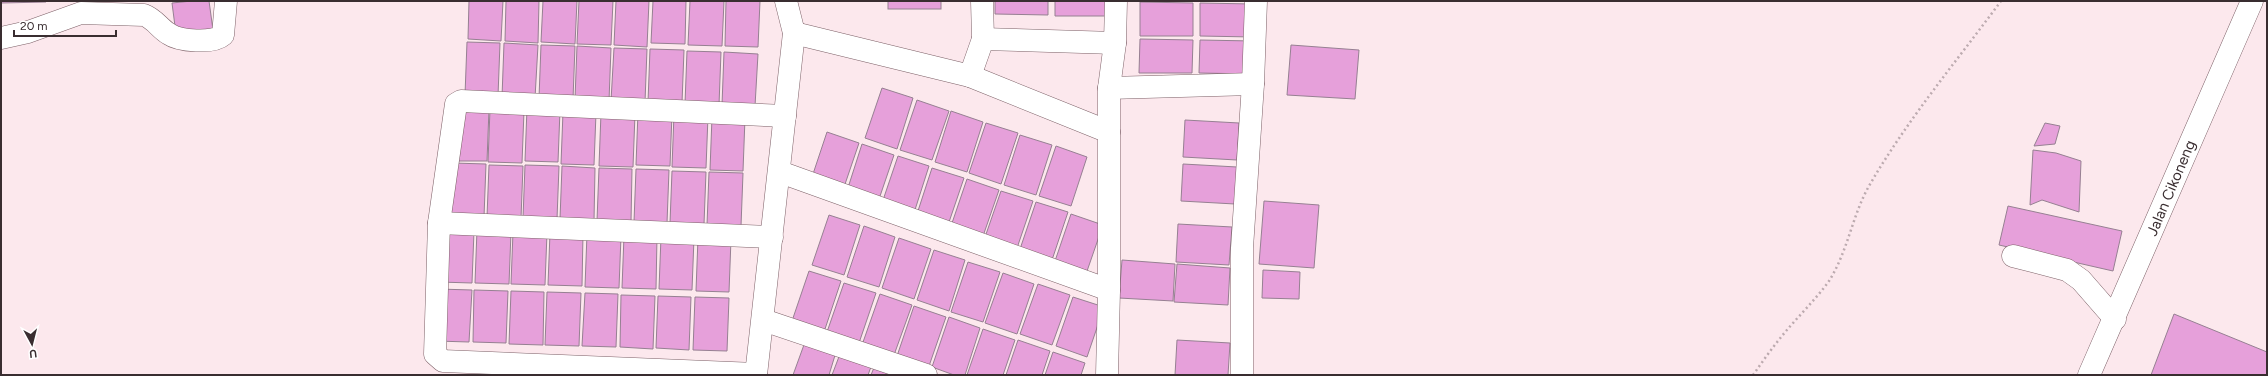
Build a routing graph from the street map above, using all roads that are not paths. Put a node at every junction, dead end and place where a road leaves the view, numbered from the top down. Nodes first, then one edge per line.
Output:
1 (226, 1) edge
2 (786, 1) edge
3 (982, 1) edge
4 (1116, 1) edge
5 (1256, 1) edge
6 (2252, 1) edge
7 (81, 7) edge
8 (794, 33) junction
9 (1, 38) edge
10 (983, 39) junction
11 (1115, 43) junction
12 (970, 76) junction
13 (1253, 84) junction
14 (1109, 88) junction
15 (785, 116) junction
16 (1109, 132) junction
17 (780, 172) junction
18 (439, 223) junction
19 (772, 237) junction
20 (2013, 256) dead end
21 (1109, 290) junction
22 (2115, 319) junction
23 (763, 320) junction
24 (756, 375) edge
25 (926, 375) edge
26 (1107, 375) edge
27 (1242, 375) edge
28 (2089, 375) edge

1 - 7 street
2 - 8 street
3 - 10 street
4 - 11 street
5 - 13 street
6 - 22 street, Jalan Cikoneng
7 - 9 street
8 - 12 street
8 - 15 street
10 - 11 street
10 - 12 street
11 - 14 street
12 - 16 street
13 - 14 street
13 - 27 street
14 - 16 street
15 - 17 street
15 - 18 street
16 - 21 street
17 - 19 street
17 - 21 street
18 - 19 street
18 - 24 street
19 - 23 street
20 - 22 street
21 - 26 street
22 - 28 street, Jalan Cikoneng
23 - 24 street
23 - 25 street

